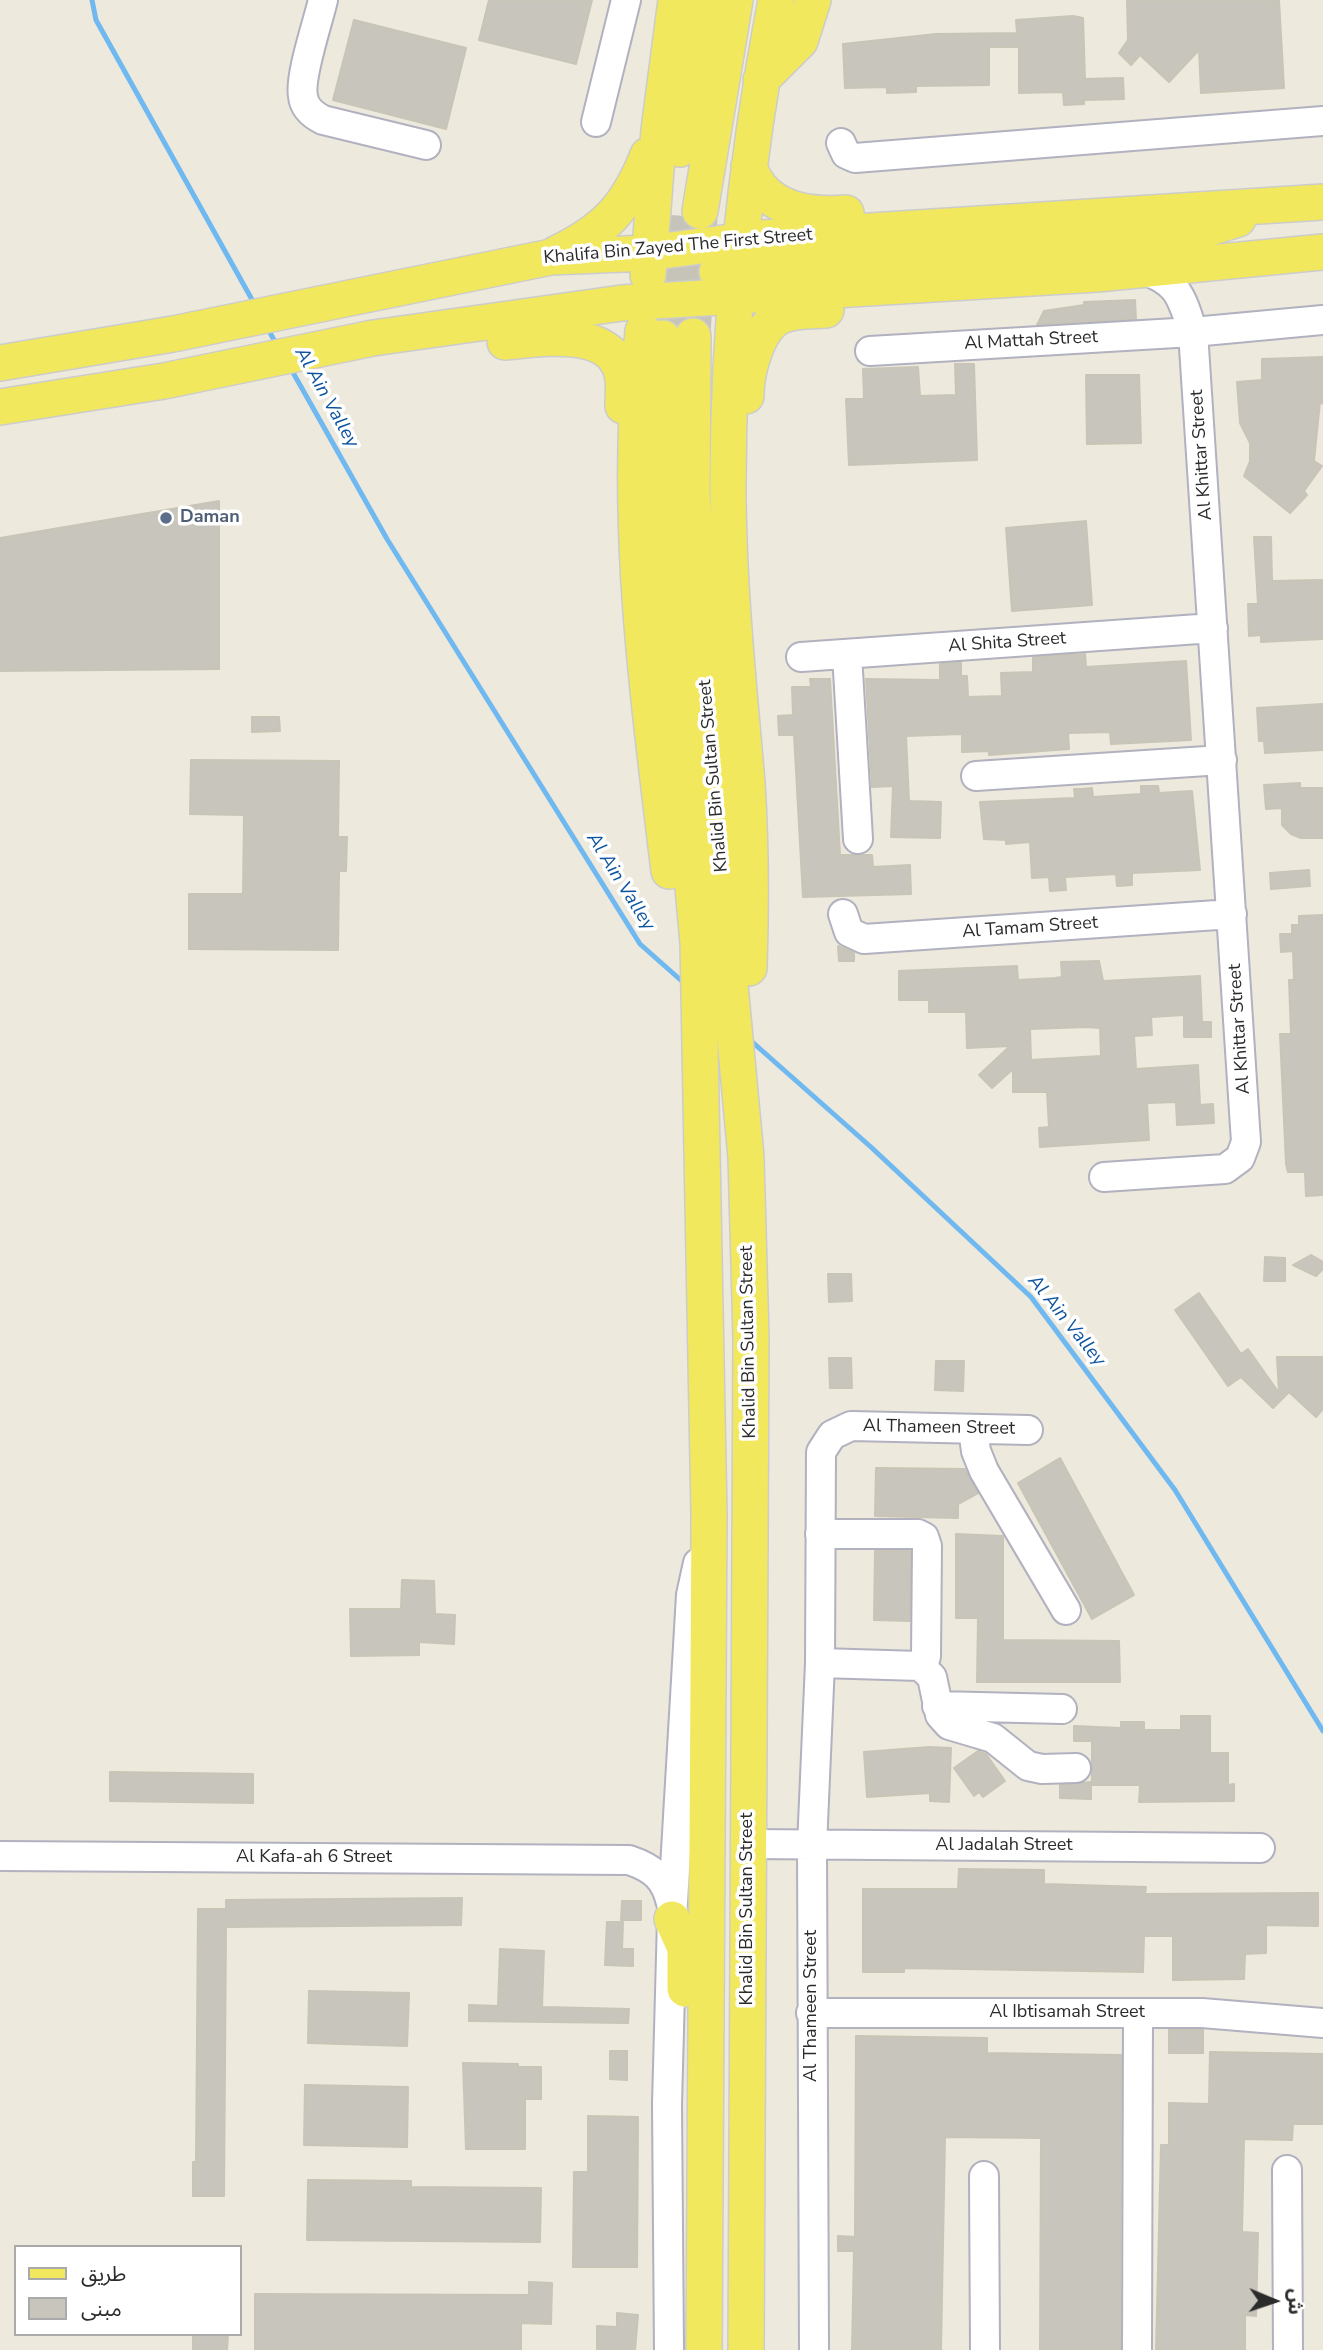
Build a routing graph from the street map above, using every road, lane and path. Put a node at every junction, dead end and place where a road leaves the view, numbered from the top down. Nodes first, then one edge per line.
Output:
1 (323, 0) edge
2 (626, 0) edge
3 (676, 0) edge
4 (703, 0) edge
5 (735, 0) edge
6 (776, 0) edge
7 (813, 0) edge
8 (761, 80) junction
9 (1323, 121) edge
10 (596, 122) dead end
11 (659, 130) junction
12 (841, 143) dead end
13 (426, 145) dead end
14 (749, 166) junction
15 (1323, 202) edge
16 (1283, 205) junction
17 (1181, 209) junction
18 (1323, 252) edge
19 (551, 257) junction
20 (1224, 260) junction
21 (740, 267) junction
22 (1141, 269) junction
23 (1097, 274) junction
24 (647, 277) junction
25 (1323, 320) edge
26 (1191, 325) junction
27 (382, 337) junction
28 (678, 337) tunnel mouth
29 (870, 351) dead end
30 (0, 363) edge
31 (0, 407) edge
32 (637, 595) junction
33 (733, 619) junction
34 (1213, 628) junction
35 (847, 654) junction
36 (801, 657) dead end
37 (1222, 760) junction
38 (976, 776) dead end
39 (702, 787) junction
40 (858, 839) dead end
41 (843, 914) dead end
42 (1233, 914) junction
43 (1104, 1177) dead end
44 (972, 1429) junction
45 (1028, 1430) dead end
46 (709, 1516) junction
47 (820, 1534) junction
48 (1066, 1611) dead end
49 (820, 1662) junction
50 (923, 1668) junction
51 (937, 1706) junction
52 (1062, 1709) dead end
53 (1076, 1768) dead end
54 (676, 1821) junction
55 (748, 1844) junction
56 (812, 1846) junction
57 (1260, 1848) dead end
58 (0, 1856) edge
59 (629, 1860) junction
60 (672, 1913) junction
61 (811, 2013) junction
62 (1138, 2013) junction
63 (1323, 2023) edge
64 (1287, 2170) dead end
65 (984, 2176) dead end
66 (706, 2179) junction
67 (669, 2350) edge
68 (704, 2350) edge
69 (746, 2350) edge
70 (814, 2350) edge
71 (985, 2350) edge
72 (1138, 2350) edge
73 (1288, 2350) edge

1 - 13 street
2 - 10 street
3 - 11 main road
4 - 5 main road
6 - 8 main road
7 - 8 main road
8 - 14 main road
9 - 12 street
11 - 19 main road
11 - 24 main road
14 - 17 main road
14 - 21 main road
15 - 16 main road, Khalifa Bin Zayed The First Street
16 - 17 main road, Khalifa Bin Zayed The First Street
16 - 21 main road
17 - 21 main road, Khalifa Bin Zayed The First Street
18 - 20 main road, Khalifa Bin Zayed The First Street
19 - 24 main road, Khalifa Bin Zayed The First Street
19 - 30 main road, Khalifa Bin Zayed The First Street
20 - 22 main road, Khalifa Bin Zayed The First Street
20 - 26 street, Al Khittar Street
21 - 23 main road, Khalifa Bin Zayed The First Street
21 - 24 main road, Khalifa Bin Zayed The First Street
21 - 24 main road, Khalifa Bin Zayed The First Street
21 - 33 main road
22 - 23 main road, Khalifa Bin Zayed The First Street
22 - 26 street, Al Khittar Street
23 - 33 main road
24 - 27 main road
24 - 32 main road
25 - 26 street, Al Mattah Street
26 - 29 street, Al Mattah Street
26 - 34 street, Al Khittar Street
27 - 31 main road
27 - 32 main road
28 - 39 main road, Khalid Bin Sultan Street
32 - 39 main road
33 - 39 main road
34 - 35 street, Al Shita Street
34 - 37 street, Al Khittar Street
35 - 36 street, Al Shita Street
35 - 40 street
37 - 38 street
37 - 42 street, Al Khittar Street
39 - 46 main road
39 - 55 main road, Khalid Bin Sultan Street
41 - 42 street, Al Tamam Street
42 - 43 street, Al Khittar Street
44 - 45 street, Al Thameen Street
44 - 47 street, Al Thameen Street
44 - 48 street
46 - 54 street
46 - 66 main road
47 - 49 street, Al Thameen Street
47 - 50 street
49 - 50 street
49 - 56 street, Al Thameen Street
50 - 51 street
51 - 52 street
51 - 53 street
54 - 59 street, Al Kafa-ah 6 Street
54 - 60 street
55 - 56 street, Al Jadalah Street
55 - 69 main road, Khalid Bin Sultan Street
56 - 57 street, Al Jadalah Street
56 - 61 street, Al Thameen Street
58 - 59 street, Al Kafa-ah 6 Street
59 - 60 street, Al Kafa-ah 6 Street
60 - 66 main road
60 - 67 street
61 - 62 street, Al Ibtisamah Street
61 - 70 street, Al Thameen Street
62 - 63 street, Al Ibtisamah Street
62 - 72 street
64 - 73 street
65 - 71 street
66 - 68 main road

